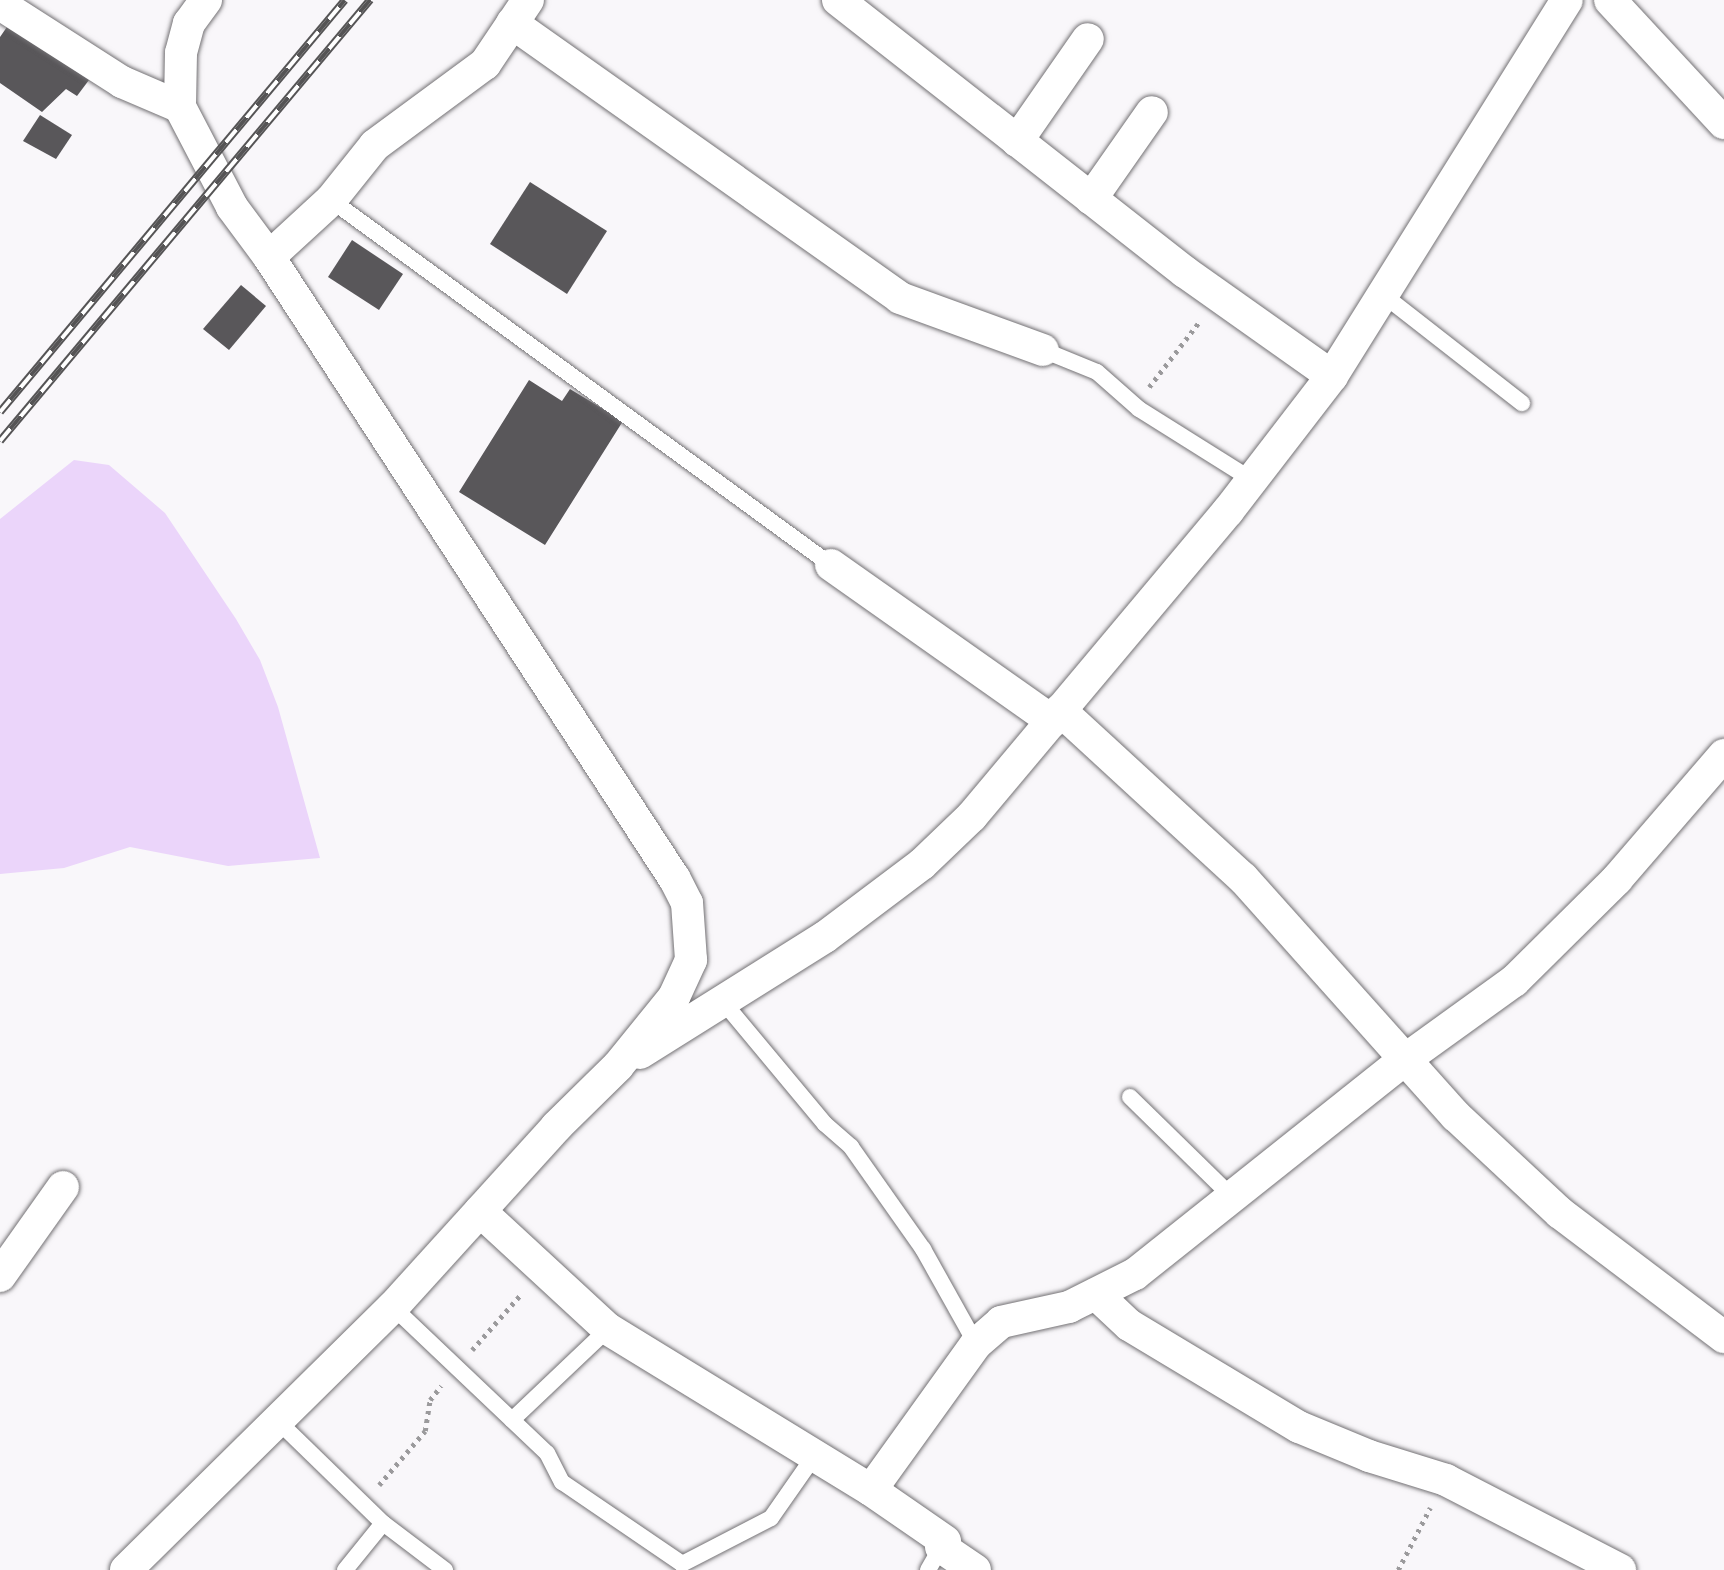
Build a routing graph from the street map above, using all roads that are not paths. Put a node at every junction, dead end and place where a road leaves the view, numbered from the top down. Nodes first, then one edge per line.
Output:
1 (206, 0) edge
2 (838, 0) edge
3 (1567, 0) edge
4 (1610, 0) edge
5 (0, 4) edge
6 (520, 12) edge
7 (1088, 39) dead end
8 (180, 107) junction
9 (1152, 112) dead end
10 (1724, 123) edge
11 (1017, 141) junction
12 (1091, 199) junction
13 (331, 200) junction
14 (269, 257) junction
15 (1381, 293) junction
16 (1043, 350) joint
17 (1332, 376) junction
18 (1522, 403) dead end
19 (1252, 480) junction
20 (831, 565) joint
21 (1056, 716) junction
22 (1724, 755) edge
23 (725, 1004) junction
24 (1403, 1061) junction
25 (618, 1066) junction
26 (1130, 1097) dead end
27 (63, 1187) dead end
28 (1231, 1196) junction
29 (480, 1211) junction
30 (0, 1276) edge
31 (1096, 1294) junction
32 (393, 1307) junction
33 (608, 1329) junction
34 (1724, 1337) edge
35 (976, 1344) junction
36 (512, 1420) junction
37 (280, 1423) junction
38 (815, 1455) junction
39 (871, 1490) junction
40 (383, 1522) junction
41 (938, 1553) edge
42 (126, 1570) edge
43 (345, 1570) edge
44 (445, 1570) edge
45 (975, 1570) edge
46 (1620, 1570) edge

1 - 8 street
2 - 11 street
3 - 15 street
4 - 10 street
5 - 8 street
6 - 13 street
6 - 16 street
7 - 11 street
8 - 14 street
9 - 12 street
11 - 12 street
12 - 17 street
13 - 14 street
13 - 20 lane
14 - 25 street
15 - 17 street
15 - 18 lane
16 - 19 lane
17 - 19 street
19 - 21 street
20 - 21 street
21 - 23 street
21 - 24 street
22 - 24 street
23 - 25 street
23 - 35 lane
24 - 28 street
24 - 34 street
25 - 29 street
26 - 28 lane
27 - 30 street
28 - 31 street
29 - 32 street
29 - 33 street
31 - 35 street
31 - 46 street
32 - 36 lane
32 - 37 street
33 - 36 lane
33 - 38 street
35 - 39 street
36 - 38 lane
37 - 40 lane
37 - 42 street
38 - 39 street
39 - 41 street
40 - 43 lane
40 - 44 lane
41 - 45 street

